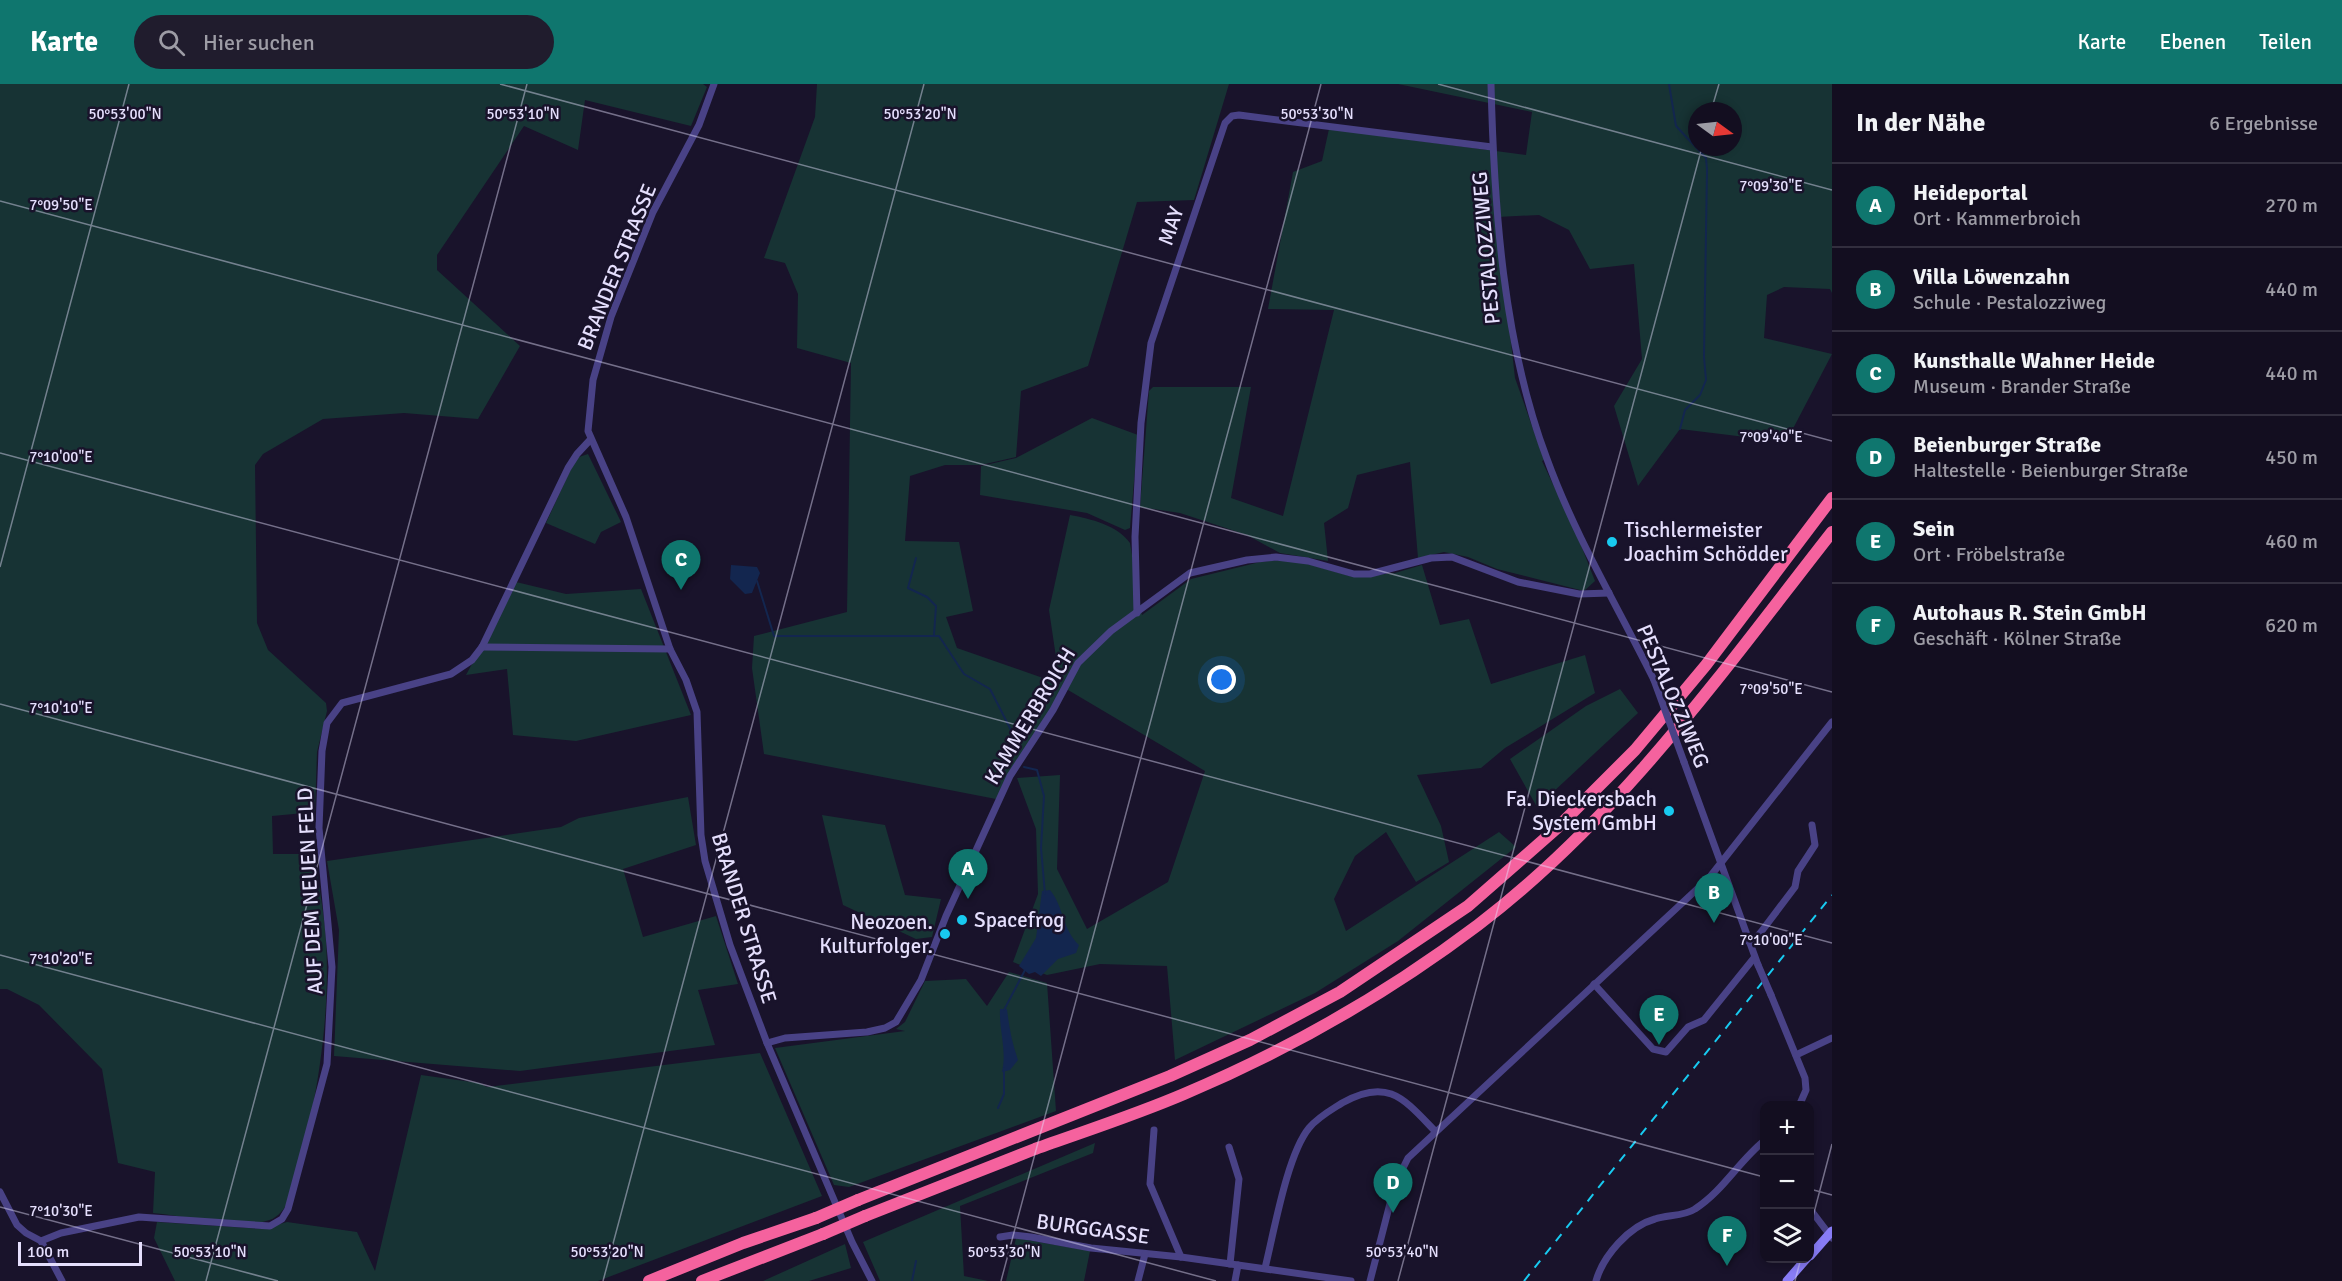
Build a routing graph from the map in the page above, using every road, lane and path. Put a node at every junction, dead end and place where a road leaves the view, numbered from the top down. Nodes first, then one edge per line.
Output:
1 (714, 84) edge
2 (1491, 84) edge
3 (1492, 147) junction
4 (590, 440) junction
5 (1832, 498) edge
6 (1832, 532) edge
7 (1609, 593) junction
8 (1137, 613) junction
9 (482, 648) junction
10 (670, 649) junction
11 (1832, 722) edge
12 (1812, 825) dead end
13 (1722, 864) junction
14 (1748, 941) junction
15 (1756, 961) junction
16 (1594, 984) junction
17 (1832, 1038) edge
18 (767, 1043) junction
19 (1796, 1055) junction
20 (1801, 1101) edge
21 (1154, 1130) dead end
22 (1436, 1131) junction
23 (1760, 1145) edge
24 (1229, 1146) dead end
25 (0, 1192) edge
26 (1814, 1215) edge
27 (1831, 1235) edge
28 (1000, 1237) dead end
29 (41, 1241) junction
30 (1814, 1251) edge
31 (1144, 1254) junction
32 (1181, 1257) junction
33 (1803, 1263) edge
34 (1234, 1265) junction
35 (1265, 1268) junction
36 (62, 1281) edge
37 (649, 1281) edge
38 (702, 1281) edge
39 (872, 1281) edge
40 (1138, 1281) edge
41 (1235, 1281) edge
42 (1351, 1281) edge
43 (1370, 1281) edge
44 (1596, 1281) edge
45 (1787, 1281) edge

1 - 4 street, BRANDER STRASSE
2 - 3 street, PESTALOZZIWEG
3 - 7 street, PESTALOZZIWEG
3 - 8 street, MAY
4 - 9 street, AUF DEM NEUEN FELD
4 - 10 street, BRANDER STRASSE
5 - 37 highway, bridge
6 - 38 highway, bridge
7 - 8 street, KAMMERBROICH
7 - 13 street, PESTALOZZIWEG, bridge
8 - 18 street, KAMMERBROICH
9 - 10 street
9 - 29 street, AUF DEM NEUEN FELD
10 - 18 street, BRANDER STRASSE
11 - 13 street
12 - 14 street
13 - 14 street, PESTALOZZIWEG
13 - 16 street
14 - 15 street, PESTALOZZIWEG
15 - 16 street
15 - 19 street, PESTALOZZIWEG, bridge
16 - 22 street
17 - 19 street
18 - 39 street, BRANDER STRASSE
19 - 20 street, PESTALOZZIWEG
21 - 32 street, BURGGASSE
22 - 35 street
22 - 43 street
23 - 44 street
24 - 34 street
25 - 29 street
26 - 27 street
27 - 30 main road
28 - 31 street, BURGGASSE
29 - 36 street
31 - 32 street, BURGGASSE
31 - 40 street
32 - 34 street, BURGGASSE
33 - 45 main road
34 - 35 street, BURGGASSE
34 - 41 street
35 - 42 street, BURGGASSE

